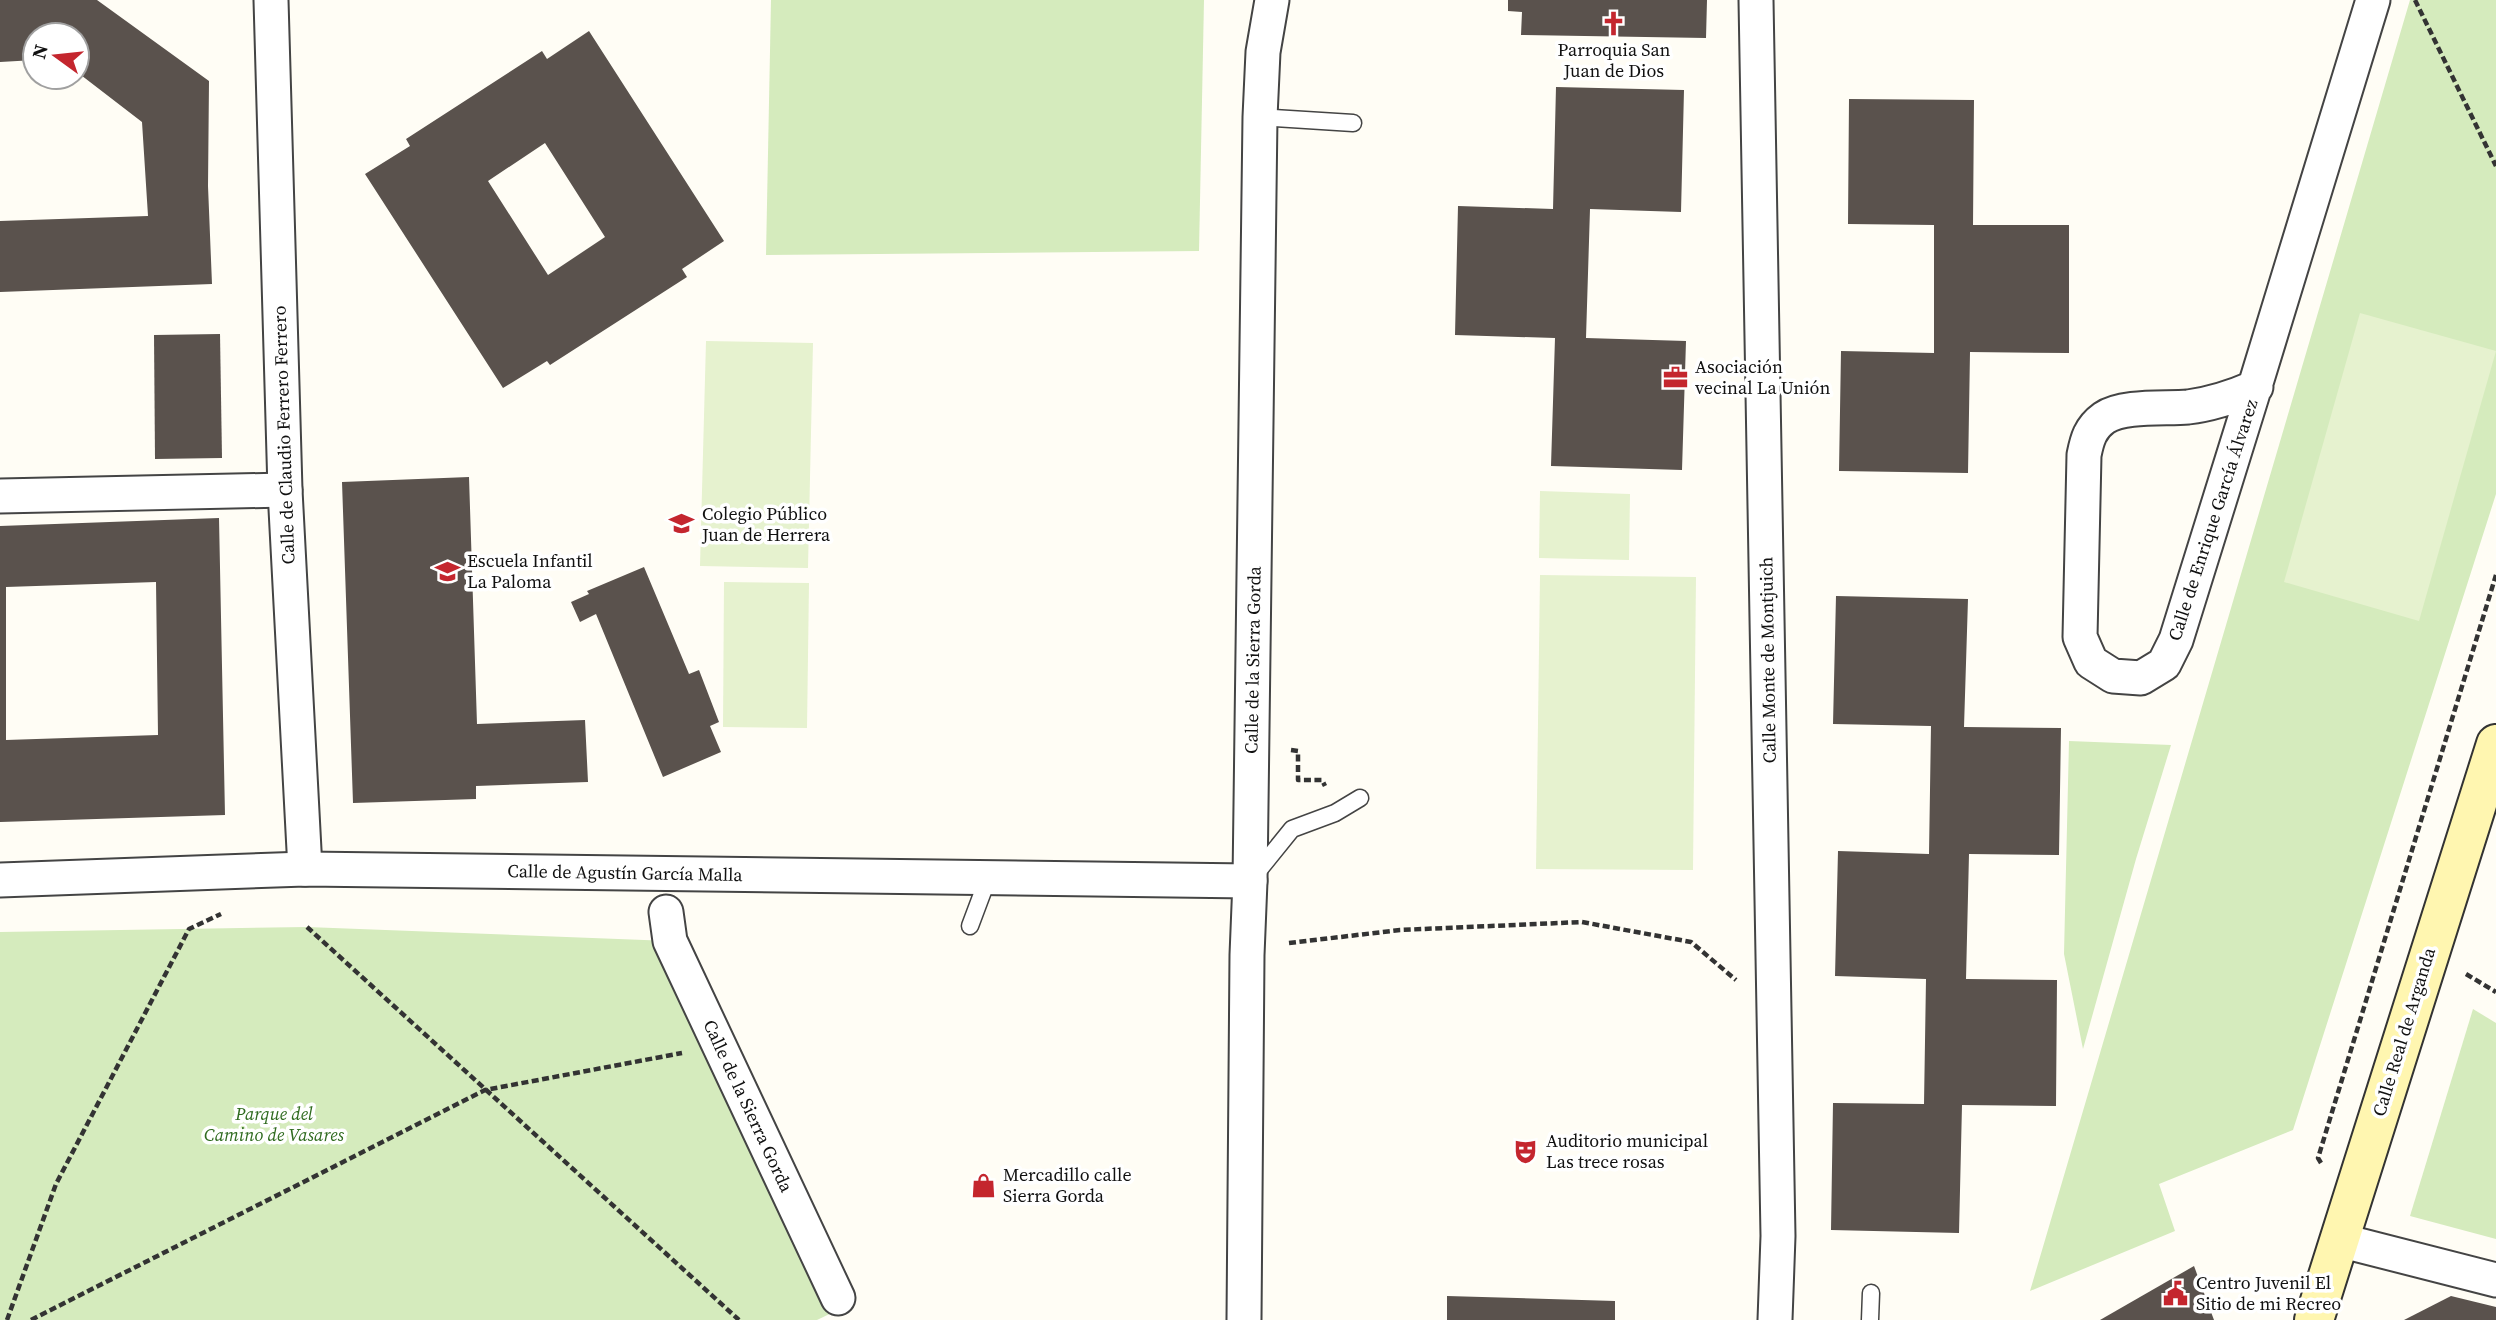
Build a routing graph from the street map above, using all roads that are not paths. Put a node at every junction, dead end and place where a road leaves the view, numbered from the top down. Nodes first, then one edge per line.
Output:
1 (271, 0) edge
2 (1272, 0) edge
3 (1756, 0) edge
4 (2373, 0) edge
5 (1260, 117) junction
6 (1353, 123) dead end
7 (2256, 387) junction
8 (285, 490) junction
9 (0, 496) edge
10 (2496, 744) edge
11 (1360, 798) dead end
12 (305, 869) junction
13 (988, 878) junction
14 (0, 880) edge
15 (1250, 881) junction
16 (666, 912) dead end
17 (970, 926) dead end
18 (2339, 1240) junction
19 (2496, 1280) edge
20 (1871, 1293) dead end
21 (838, 1298) dead end
22 (1244, 1320) edge
23 (1775, 1320) edge
24 (1870, 1320) edge
25 (2314, 1320) edge

1 - 8 street, Calle de Claudio Ferrero Ferrero
2 - 5 street, Calle de la Sierra Gorda
3 - 23 street, Calle Monte de Montjuich
4 - 7 street, Calle de Enrique García Álvarez
5 - 6 lane
5 - 15 street, Calle de la Sierra Gorda
7 - 7 street, Calle de Enrique García Álvarez
8 - 9 street
8 - 12 street, Calle de Claudio Ferrero Ferrero
10 - 18 street, Calle Real de Arganda
11 - 15 lane
12 - 13 street, Calle de Agustín García Malla
12 - 14 street, Calle de Agustín García Malla
13 - 15 street, Calle de Agustín García Malla
13 - 17 lane
15 - 22 street, Calle de la Sierra Gorda
16 - 21 street, Calle de la Sierra Gorda
18 - 19 street
18 - 25 street, Calle Real de Arganda
20 - 24 lane

